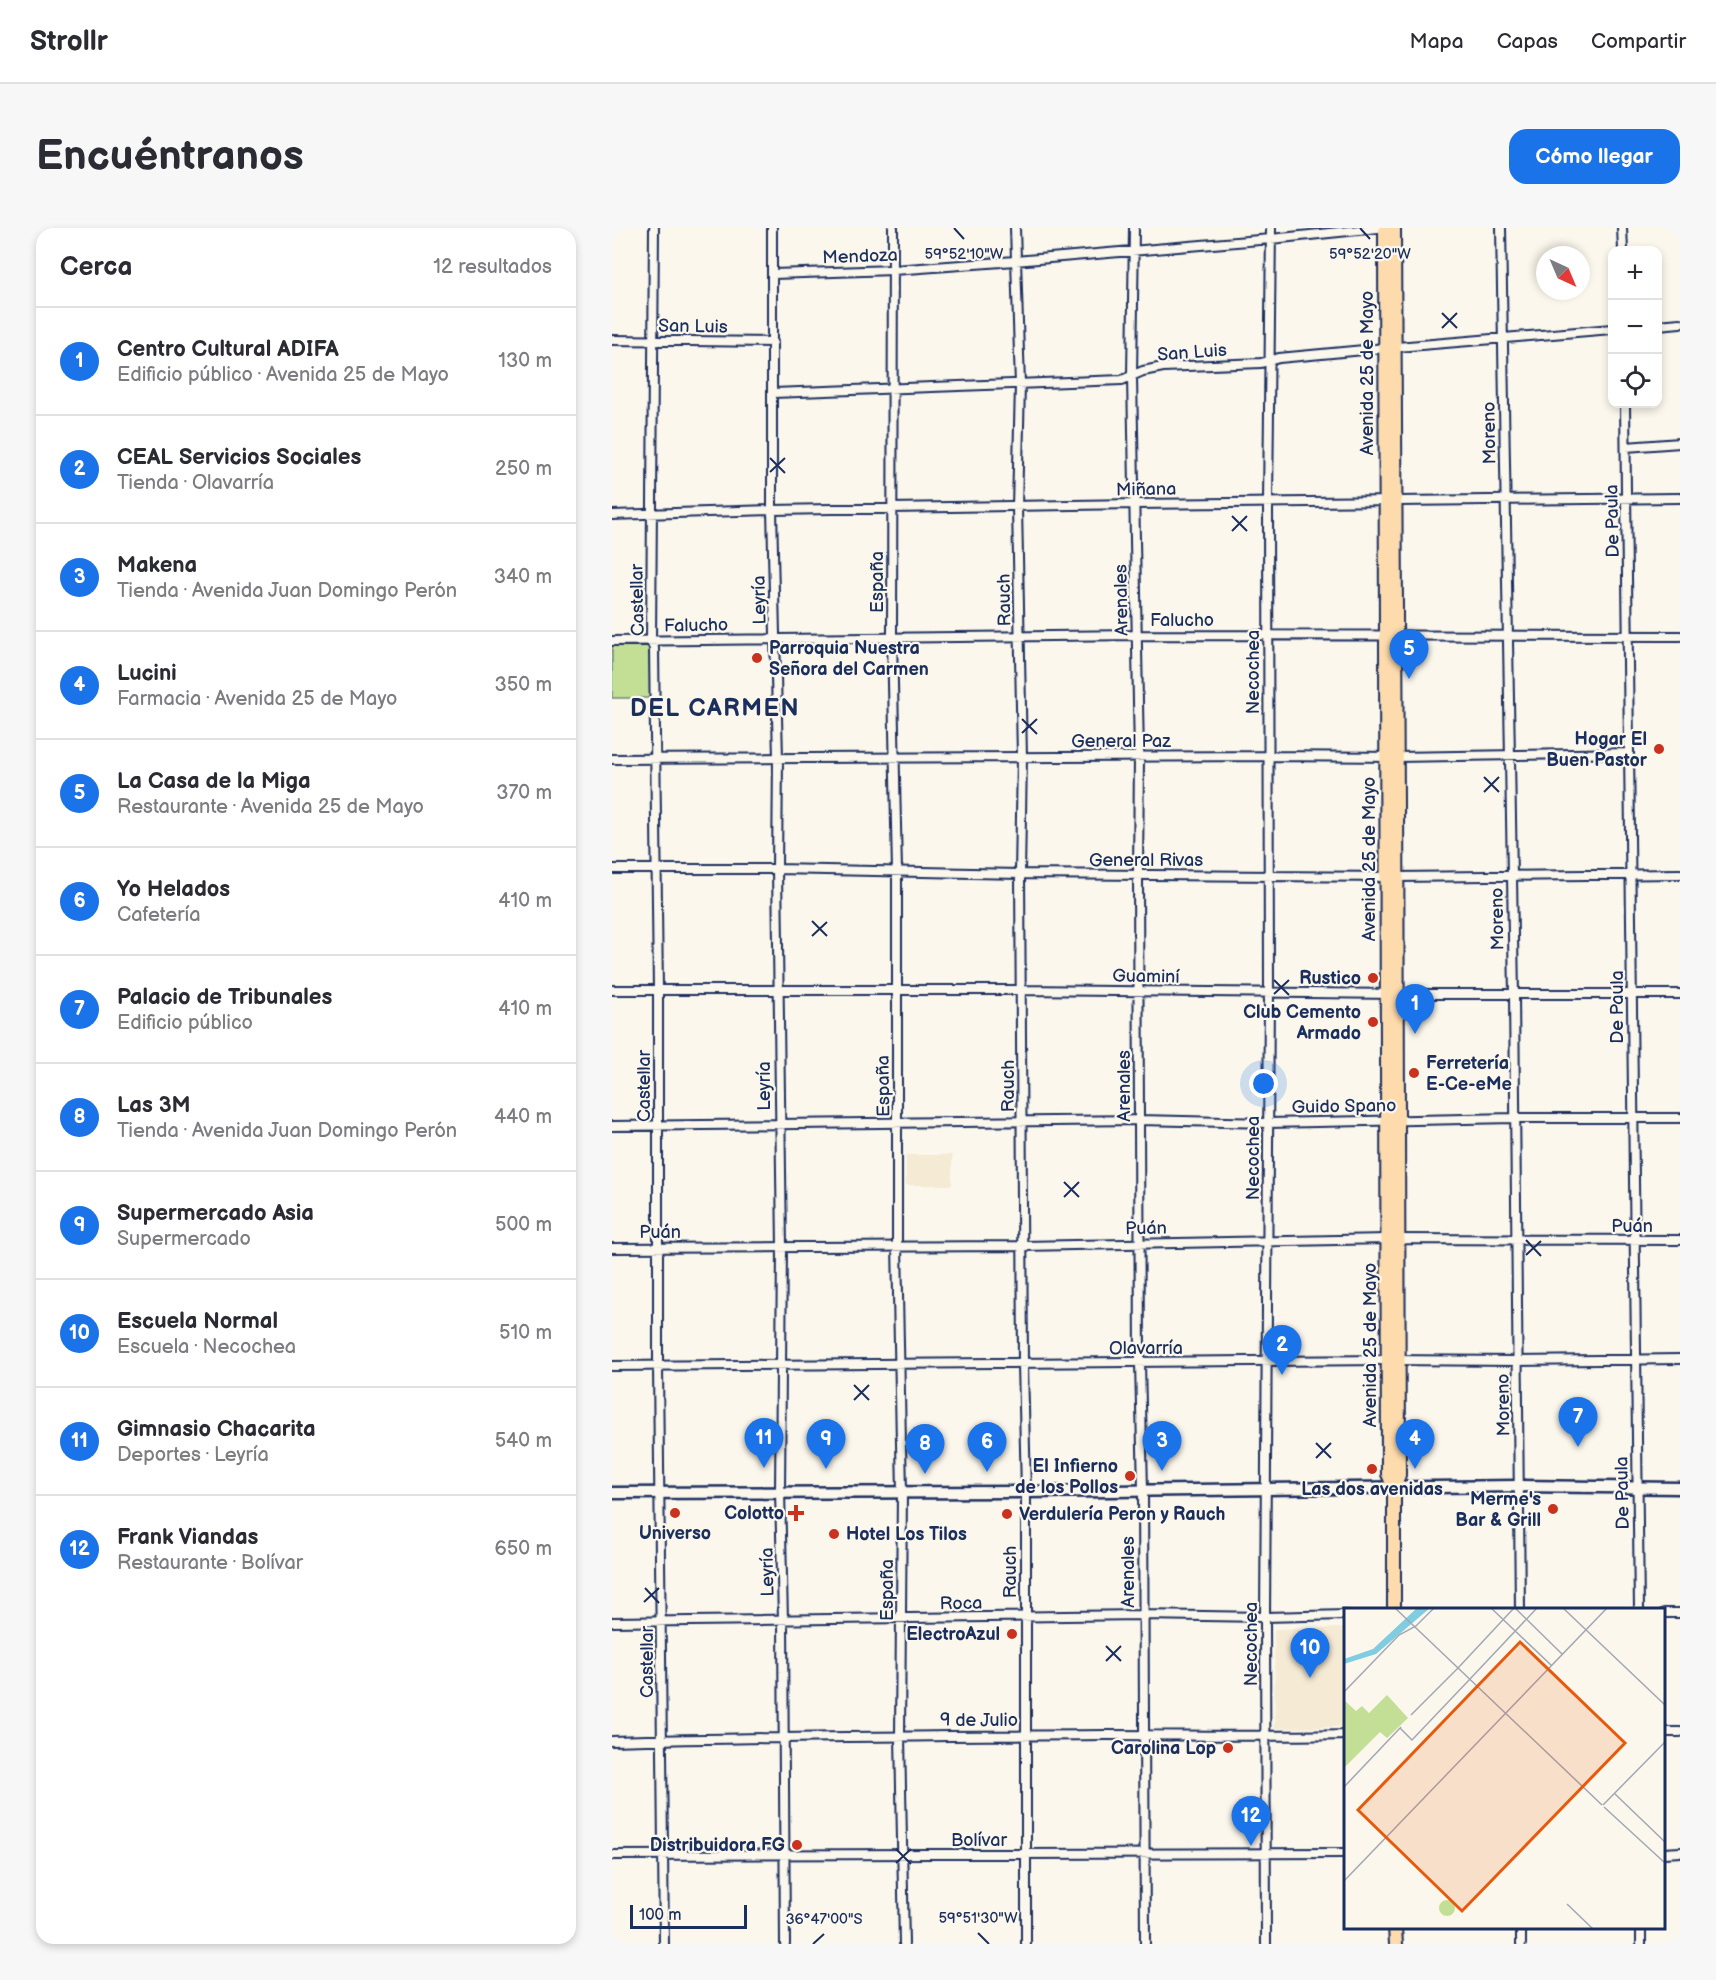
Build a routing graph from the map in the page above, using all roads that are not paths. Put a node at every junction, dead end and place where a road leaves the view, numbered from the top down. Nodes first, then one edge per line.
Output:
1 (654, 228) edge
2 (772, 228) edge
3 (893, 228) edge
4 (1015, 228) edge
5 (1134, 228) edge
6 (1271, 228) edge
7 (1378, 228) edge
8 (1385, 228) edge
9 (1394, 228) edge
10 (1501, 228) edge
11 (1622, 228) edge
12 (1271, 239) junction
13 (1623, 246) edge
14 (1134, 250) junction
15 (1015, 261) junction
16 (894, 270) junction
17 (773, 274) junction
18 (1680, 323) edge
19 (1662, 325) edge
20 (1608, 329) edge
21 (1502, 338) junction
22 (612, 340) edge
23 (653, 341) junction
24 (773, 342) junction
25 (1390, 347) junction
26 (1270, 360) junction
27 (1132, 376) junction
28 (1020, 385) junction
29 (894, 388) junction
30 (773, 393) junction
31 (1625, 408) edge
32 (1680, 443) edge
33 (1626, 447) junction
34 (1626, 498) junction
35 (1680, 498) edge
36 (1390, 500) junction
37 (1506, 501) junction
38 (1268, 502) junction
39 (1135, 504) junction
40 (1017, 507) junction
41 (891, 508) junction
42 (772, 510) junction
43 (651, 514) junction
44 (612, 515) edge
45 (1391, 634) junction
46 (1137, 635) junction
47 (1268, 636) junction
48 (1629, 636) junction
49 (1680, 636) edge
50 (892, 637) junction
51 (1020, 637) junction
52 (1508, 637) junction
53 (775, 638) junction
54 (612, 641) edge
55 (651, 641) junction
56 (1629, 753) junction
57 (1139, 756) junction
58 (1268, 756) junction
59 (1510, 756) junction
60 (895, 757) junction
61 (1022, 757) junction
62 (1392, 757) junction
63 (778, 758) junction
64 (612, 759) edge
65 (656, 759) junction
66 (612, 869) edge
67 (777, 869) junction
68 (657, 870) junction
69 (897, 871) junction
70 (1020, 874) junction
71 (1629, 874) junction
72 (1680, 874) edge
73 (1138, 875) junction
74 (1268, 875) junction
75 (1511, 875) junction
76 (1391, 877) junction
77 (612, 990) edge
78 (779, 990) junction
79 (897, 990) junction
80 (1022, 990) junction
81 (658, 991) junction
82 (1139, 991) junction
83 (1269, 993) junction
84 (1393, 994) junction
85 (1514, 994) junction
86 (1633, 994) junction
87 (1680, 994) edge
88 (1514, 1118) junction
89 (1632, 1118) junction
90 (1680, 1118) edge
91 (1140, 1120) junction
92 (1392, 1120) junction
93 (1023, 1122) junction
94 (779, 1123) junction
95 (898, 1123) junction
96 (1268, 1123) junction
97 (659, 1125) junction
98 (612, 1126) edge
99 (1392, 1239) junction
100 (1516, 1240) junction
101 (1680, 1240) edge
102 (1635, 1241) junction
103 (1268, 1242) junction
104 (1140, 1243) junction
105 (897, 1245) junction
106 (1023, 1246) junction
107 (658, 1247) junction
108 (782, 1247) junction
109 (612, 1248) edge
110 (1635, 1359) junction
111 (1680, 1359) edge
112 (1393, 1360) junction
113 (1517, 1361) junction
114 (1267, 1362) junction
115 (900, 1363) junction
116 (1140, 1363) junction
117 (1023, 1364) junction
118 (781, 1365) junction
119 (612, 1366) edge
120 (658, 1367) junction
121 (1518, 1486) junction
122 (1637, 1487) junction
123 (1394, 1488) junction
124 (1680, 1488) edge
125 (1267, 1489) junction
126 (1143, 1490) junction
127 (780, 1491) junction
128 (612, 1492) edge
129 (660, 1492) junction
130 (902, 1492) junction
131 (1026, 1492) junction
132 (1394, 1608) edge
133 (1520, 1608) edge
134 (1639, 1608) edge
135 (1344, 1615) edge
136 (1142, 1616) junction
137 (1025, 1617) junction
138 (1265, 1617) junction
139 (902, 1619) junction
140 (662, 1620) junction
141 (783, 1620) junction
142 (612, 1622) edge
143 (1026, 1735) junction
144 (1145, 1735) junction
145 (1344, 1735) edge
146 (900, 1736) junction
147 (783, 1737) junction
148 (1266, 1737) junction
149 (663, 1740) junction
150 (612, 1741) edge
151 (1680, 1852) edge
152 (1344, 1853) edge
153 (1665, 1853) edge
154 (785, 1854) junction
155 (1027, 1854) junction
156 (1145, 1854) junction
157 (1266, 1854) junction
158 (612, 1855) edge
159 (664, 1855) junction
160 (903, 1855) junction
161 (1395, 1929) edge
162 (664, 1944) edge
163 (785, 1944) edge
164 (904, 1944) edge
165 (1026, 1944) edge
166 (1145, 1944) edge
167 (1266, 1944) edge
168 (1396, 1944) edge

1 - 23 street, Castellar
2 - 17 street, Leyría
3 - 16 street, España
4 - 15 street, Rauch
5 - 14 street, Arenales
6 - 12 street, Necochea
7 - 12 street, Mendoza
8 - 25 main road, Avenida 25 de Mayo
9 - 25 main road, Avenida 25 de Mayo
10 - 21 street, Moreno
11 - 13 street
12 - 14 street, Mendoza
12 - 26 street, Necochea
14 - 15 street, Mendoza
14 - 27 street, Arenales
15 - 16 street, Mendoza
15 - 28 street, Rauch
16 - 17 street, Mendoza
16 - 29 street, España
17 - 24 street, Leyría
18 - 19 street
20 - 21 street, San Luis
21 - 25 street, San Luis
21 - 37 street, Moreno
22 - 23 street, San Luis
23 - 24 street, San Luis
23 - 43 street, Castellar
24 - 30 street, Leyría
25 - 26 street, San Luis
25 - 36 main road, Avenida 25 de Mayo
26 - 27 street, San Luis
26 - 38 street, Necochea
27 - 28 street, San Luis
27 - 39 street, Arenales
28 - 29 street, San Luis
28 - 40 street, Rauch
29 - 30 street, San Luis
29 - 41 street, España
30 - 42 street, Leyría
31 - 33 street, De Paula
32 - 33 street
33 - 34 street, De Paula
34 - 35 street, Miñana
34 - 37 street, Miñana
34 - 48 street, De Paula
36 - 37 street, Miñana
36 - 38 street, Miñana
36 - 45 main road, Avenida 25 de Mayo
37 - 52 street, Moreno
38 - 39 street, Miñana
38 - 47 street, Necochea
39 - 40 street, Miñana
39 - 46 street, Arenales
40 - 41 street, Miñana
40 - 51 street, Rauch
41 - 42 street, Miñana
41 - 50 street, España
42 - 43 street, Miñana
42 - 53 street, Leyría
43 - 44 street, Miñana
43 - 55 street, Castellar
45 - 47 street, Falucho
45 - 52 street, Falucho
45 - 62 main road, Avenida 25 de Mayo
46 - 47 street, Falucho
46 - 51 street, Falucho
46 - 57 street, Arenales
47 - 58 street, Necochea
48 - 49 street, Falucho
48 - 52 street, Falucho
48 - 56 street, De Paula
50 - 51 street, Falucho
50 - 53 street, Falucho
50 - 60 street, España
51 - 61 street, Rauch
52 - 59 street, Moreno
53 - 55 street, Falucho
53 - 63 street, Leyría
54 - 55 street, Falucho
55 - 65 street, Castellar
56 - 59 street, General Paz
56 - 71 street, De Paula
57 - 58 street, General Paz
57 - 61 street, General Paz
57 - 73 street, Arenales
58 - 62 street, General Paz
58 - 74 street, Necochea
59 - 62 street, General Paz
59 - 75 street, Moreno
60 - 61 street, General Paz
60 - 63 street, General Paz
60 - 69 street, España
61 - 70 street, Rauch
62 - 76 main road, Avenida 25 de Mayo
63 - 65 street, General Paz
63 - 67 street, Leyría
64 - 65 street, General Paz
65 - 68 street, Castellar
66 - 68 street, General Rivas
67 - 68 street, General Rivas
67 - 69 street, General Rivas
67 - 78 street, Leyría
68 - 81 street, Castellar
69 - 70 street, General Rivas
69 - 79 street, España
70 - 73 street, General Rivas
70 - 80 street, Rauch
71 - 72 street, General Rivas
71 - 75 street, General Rivas
71 - 86 street, De Paula
73 - 74 street, General Rivas
73 - 82 street, Arenales
74 - 76 street, General Rivas
74 - 83 street, Necochea
75 - 76 street, General Rivas
75 - 85 street, Moreno
76 - 84 main road, Avenida 25 de Mayo
77 - 81 street, Guaminí
78 - 79 street, Guaminí
78 - 81 street, Guaminí
78 - 94 street, Leyría
79 - 80 street, Guaminí
79 - 95 street, España
80 - 82 street, Guaminí
80 - 93 street, Rauch
81 - 97 street, Castellar
82 - 83 street, Guaminí
82 - 91 street, Arenales
83 - 84 street, Guaminí
83 - 96 street, Necochea
84 - 85 street, Guaminí
84 - 92 main road, Avenida 25 de Mayo
85 - 86 street, Guaminí
85 - 88 street, Moreno
86 - 87 street, Guaminí
86 - 89 street, De Paula
88 - 89 street, Guido Spano
88 - 92 street, Guido Spano
88 - 100 street, Moreno
89 - 90 street, Guido Spano
89 - 102 street, De Paula
91 - 93 street, Guido Spano
91 - 96 street, Guido Spano
91 - 104 street, Arenales
92 - 96 street, Guido Spano
92 - 99 main road, Avenida 25 de Mayo
93 - 95 street, Guido Spano
93 - 106 street, Rauch
94 - 95 street, Guido Spano
94 - 97 street, Guido Spano
94 - 108 street, Leyría
95 - 105 street, España
96 - 103 street, Necochea
97 - 98 street, Guido Spano
97 - 107 street, Castellar
99 - 100 street, Puán
99 - 103 street, Puán
99 - 112 main road, Avenida 25 de Mayo
100 - 102 street, Puán
100 - 113 street, Moreno
101 - 102 street, Puán
102 - 110 street, De Paula
103 - 104 street, Puán
103 - 114 street, Necochea
104 - 106 street, Puán
104 - 116 street, Arenales
105 - 106 street, Puán
105 - 108 street, Puán
105 - 115 street, España
106 - 117 street, Rauch
107 - 108 street, Puán
107 - 109 street, Puán
107 - 120 street, Castellar
108 - 118 street, Leyría
110 - 111 street, Olavarría
110 - 113 street, Olavarría
110 - 122 street, De Paula
112 - 113 street, Olavarría
112 - 114 street, Olavarría
112 - 123 main road, Avenida 25 de Mayo
113 - 121 street, Moreno
114 - 116 street, Olavarría
114 - 125 street, Necochea
115 - 117 street, Olavarría
115 - 118 street, Olavarría
115 - 130 street, España
116 - 117 street, Olavarría
116 - 126 street, Arenales
117 - 131 street, Rauch
118 - 120 street, Olavarría
118 - 127 street, Leyría
119 - 120 street, Olavarría
120 - 129 street, Castellar
121 - 122 main road
121 - 123 main road
121 - 133 street, Moreno
122 - 124 main road
122 - 134 street, De Paula
123 - 125 main road
123 - 132 main road, Avenida 25 de Mayo
125 - 126 main road
125 - 138 street, Necochea
126 - 131 main road
126 - 136 street, Arenales
127 - 129 main road
127 - 130 main road
127 - 141 street, Leyría
128 - 129 main road
129 - 140 street, Castellar
130 - 131 main road
130 - 139 street, España
131 - 137 street, Rauch
135 - 138 street, Roca
136 - 137 street, Roca
136 - 138 street, Roca
136 - 144 street, Arenales
137 - 139 street, Roca
137 - 143 street, Rauch
138 - 148 street, Necochea
139 - 141 street, Roca
139 - 146 street, España
140 - 141 street, Roca
140 - 142 street, Roca
140 - 149 street, Castellar
141 - 147 street, Leyría
143 - 144 street, 9 de Julio
143 - 146 street, 9 de Julio
143 - 155 street, Rauch
144 - 148 street, 9 de Julio
144 - 156 street, Arenales
145 - 148 street, 9 de Julio
146 - 147 street, 9 de Julio
146 - 160 street, España
147 - 149 street, 9 de Julio
147 - 154 street, Leyría
148 - 157 street, Necochea
149 - 150 street, 9 de Julio
149 - 159 street, Castellar
151 - 153 street
152 - 157 street, Bolívar
154 - 159 street, Bolívar
154 - 160 street, Bolívar
154 - 163 street, Leyría
155 - 156 street, Bolívar
155 - 160 street, Bolívar
155 - 165 street, Rauch
156 - 157 street, Bolívar
156 - 166 street, Arenales
157 - 167 street, Necochea
158 - 159 street, Bolívar
159 - 162 street, Castellar
160 - 164 street, España
161 - 168 main road

